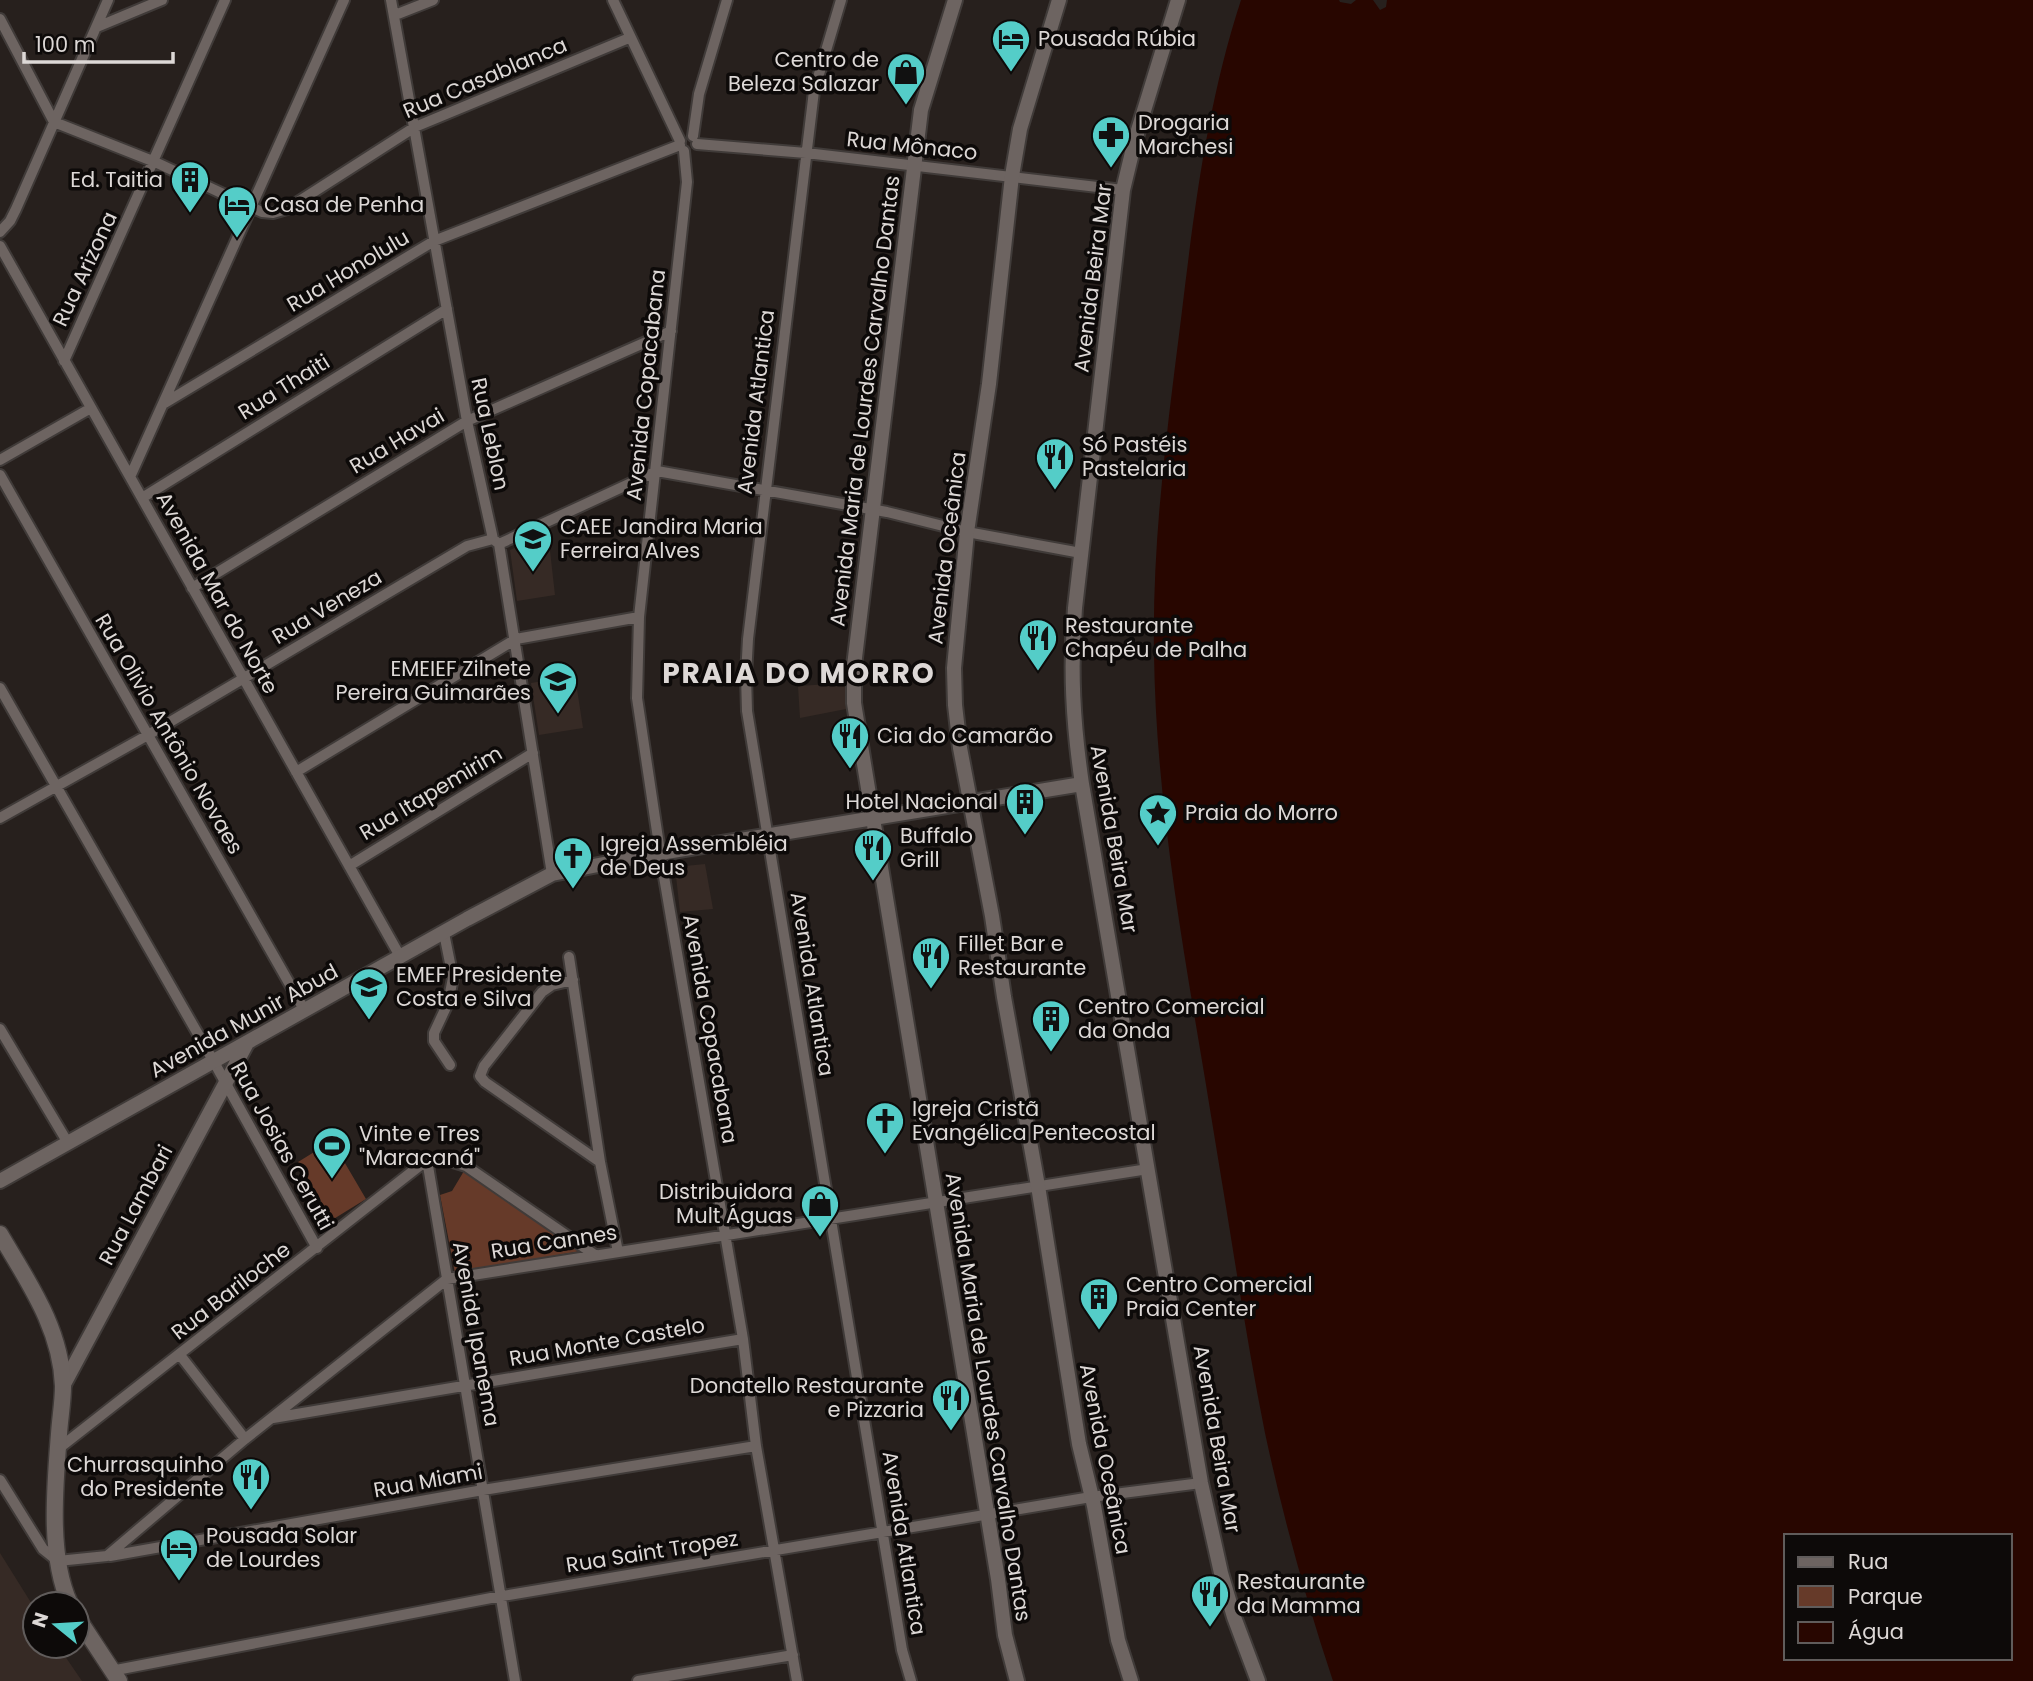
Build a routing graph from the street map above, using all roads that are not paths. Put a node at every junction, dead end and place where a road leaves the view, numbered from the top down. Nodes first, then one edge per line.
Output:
1 (162, 0) edge
2 (225, 0) edge
3 (344, 0) edge
4 (391, 0) edge
5 (433, 0) edge
6 (613, 0) edge
7 (727, 0) edge
8 (841, 0) edge
9 (955, 0) edge
10 (1059, 0) edge
11 (1178, 0) edge
12 (103, 3) edge
13 (395, 15) junction
14 (0, 19) edge
15 (97, 27) junction
16 (629, 38) junction
17 (54, 122) junction
18 (415, 127) junction
19 (686, 141) junction
20 (806, 153) junction
21 (155, 162) junction
22 (915, 165) junction
23 (1012, 176) junction
24 (1123, 190) junction
25 (250, 206) junction
26 (0, 232) edge
27 (434, 241) junction
28 (0, 246) edge
29 (447, 309) junction
30 (671, 331) junction
31 (64, 361) junction
32 (163, 404) junction
33 (91, 408) junction
34 (467, 421) junction
35 (0, 460) edge
36 (657, 471) junction
37 (0, 475) edge
38 (130, 477) junction
39 (765, 491) junction
40 (142, 498) junction
41 (875, 510) junction
42 (967, 532) junction
43 (496, 542) junction
44 (1082, 553) junction
45 (192, 588) junction
46 (639, 617) junction
47 (516, 639) junction
48 (244, 679) junction
49 (0, 688) edge
50 (148, 735) junction
51 (533, 754) junction
52 (296, 772) junction
53 (1082, 784) junction
54 (57, 786) junction
55 (970, 802) junction
56 (0, 818) edge
57 (873, 818) junction
58 (768, 835) junction
59 (660, 853) junction
60 (349, 866) junction
61 (552, 874) junction
62 (444, 933) junction
63 (569, 957) dead end
64 (401, 958) junction
65 (573, 980) junction
66 (305, 1011) junction
67 (0, 1029) edge
68 (246, 1044) junction
69 (214, 1062) junction
70 (450, 1065) dead end
71 (226, 1083) junction
72 (68, 1143) junction
73 (427, 1160) junction
74 (600, 1162) junction
75 (1148, 1169) junction
76 (0, 1181) edge
77 (1038, 1186) junction
78 (936, 1201) junction
79 (831, 1218) junction
80 (0, 1234) edge
81 (725, 1235) junction
82 (317, 1248) junction
83 (618, 1252) junction
84 (595, 1255) junction
85 (447, 1279) junction
86 (743, 1339) junction
87 (180, 1355) junction
88 (63, 1386) junction
89 (465, 1386) junction
90 (271, 1419) junction
91 (245, 1439) junction
92 (756, 1446) junction
93 (58, 1449) junction
94 (0, 1480) edge
95 (1201, 1483) junction
96 (483, 1490) junction
97 (1091, 1497) junction
98 (988, 1516) junction
99 (883, 1533) junction
100 (775, 1551) junction
101 (107, 1556) junction
102 (58, 1561) junction
103 (66, 1590) edge
104 (501, 1597) junction
105 (91, 1639) edge
106 (793, 1655) junction
107 (115, 1676) edge
108 (515, 1681) edge
109 (638, 1681) edge
110 (797, 1681) edge
111 (911, 1681) edge
112 (1017, 1681) edge
113 (1131, 1681) edge
114 (1258, 1681) edge

1 - 15 street
2 - 21 street, Rua Arizona
3 - 25 street
4 - 13 street, Rua Leblon
5 - 13 street
6 - 16 street
7 - 19 street, Avenida Copacabana
8 - 20 street, Avenida Atlantica
9 - 22 street, Avenida Maria de Lourdes Carvalho Dantas
10 - 23 street, Avenida Oceânica
11 - 24 street, Avenida Beira Mar
12 - 15 street
13 - 18 street, Rua Leblon
14 - 17 street
15 - 17 street
16 - 18 street, Rua Casablanca
16 - 19 street
17 - 21 street, Rua Casablanca
17 - 26 street
18 - 25 street, Rua Casablanca
18 - 27 street, Rua Leblon
19 - 20 street, Rua Mônaco
19 - 27 street, Rua Honolulu
19 - 30 street, Avenida Copacabana
20 - 22 street, Rua Mônaco
20 - 39 street, Avenida Atlantica
21 - 25 street, Rua Casablanca
21 - 31 street, Rua Arizona
22 - 23 street, Rua Mônaco
22 - 41 street, Avenida Maria de Lourdes Carvalho Dantas
23 - 24 street, Rua Mônaco
23 - 42 street, Avenida Oceânica
24 - 44 street, Avenida Beira Mar
25 - 32 street
27 - 29 street, Rua Leblon
27 - 32 street, Rua Honolulu
28 - 31 street, Avenida Mar do Norte
29 - 34 street, Rua Leblon
29 - 40 street, Rua Thaiti
30 - 34 street, Rua Havai
30 - 36 street, Avenida Copacabana
31 - 33 street, Avenida Mar do Norte
32 - 38 street
33 - 35 street
33 - 38 street, Avenida Mar do Norte
34 - 43 street, Rua Leblon
34 - 45 street, Rua Havai
36 - 39 street
36 - 43 street, Rua Veneza
36 - 46 street, Avenida Copacabana
37 - 50 street, Rua Olivio Antônio Novaes
38 - 40 street, Avenida Mar do Norte
39 - 41 street
39 - 58 street, Avenida Atlantica
40 - 45 street, Avenida Mar do Norte
41 - 42 street
41 - 57 street, Avenida Maria de Lourdes Carvalho Dantas
42 - 44 street
42 - 55 street, Avenida Oceânica
43 - 47 street, Rua Leblon
43 - 48 street, Rua Veneza
44 - 53 street, Avenida Beira Mar
45 - 48 street, Avenida Mar do Norte
46 - 47 street
46 - 59 street, Avenida Copacabana
47 - 51 street, Rua Leblon
47 - 52 street
48 - 50 street, Rua Veneza
48 - 52 street, Avenida Mar do Norte
49 - 54 street, Rua Josias Cerutti
50 - 54 street, Rua Veneza
50 - 66 street, Rua Olivio Antônio Novaes
51 - 60 street, Rua Itapemirim
51 - 61 street, Rua Leblon
52 - 60 street, Avenida Mar do Norte
53 - 55 street, Avenida Munir Abud
53 - 75 street, Avenida Beira Mar
54 - 56 street, Rua Veneza
54 - 69 street, Rua Josias Cerutti
55 - 57 street, Avenida Munir Abud
55 - 77 street, Avenida Oceânica
57 - 58 street, Avenida Munir Abud
57 - 78 street, Avenida Maria de Lourdes Carvalho Dantas
58 - 59 street, Avenida Munir Abud
58 - 79 street, Avenida Atlantica
59 - 61 street, Avenida Munir Abud
59 - 81 street, Avenida Copacabana
60 - 64 street, Avenida Mar do Norte
61 - 62 street, Avenida Munir Abud
62 - 64 street, Avenida Munir Abud
62 - 70 street
63 - 65 street
64 - 66 street, Avenida Munir Abud
65 - 74 street
65 - 74 street
66 - 68 street, Avenida Munir Abud
67 - 72 street
68 - 69 street, Avenida Munir Abud
68 - 71 street, Rua Lambari
69 - 71 street, Rua Josias Cerutti
69 - 72 street, Avenida Munir Abud
71 - 82 street, Rua Josias Cerutti
71 - 88 street, Rua Lambari
72 - 76 street, Avenida Munir Abud
73 - 82 street, Rua Bariloche
73 - 84 street
73 - 85 street, Avenida Ipanema
74 - 83 street
75 - 77 street, Rua Cannes
75 - 95 street, Avenida Beira Mar
77 - 78 street, Rua Cannes
77 - 97 street, Avenida Oceânica
78 - 79 street, Rua Cannes
78 - 98 street, Avenida Maria de Lourdes Carvalho Dantas
79 - 81 street, Rua Cannes
79 - 99 street, Avenida Atlantica
80 - 88 main road
81 - 83 street, Rua Cannes
81 - 86 street, Avenida Copacabana
82 - 87 street, Rua Bariloche
83 - 84 street, Rua Cannes
84 - 85 street, Rua Cannes
85 - 89 street, Avenida Ipanema
85 - 90 street, Rua Cannes
86 - 89 street, Rua Monte Castelo
86 - 92 street, Avenida Copacabana
87 - 91 street
87 - 93 street, Rua Bariloche
88 - 93 main road
89 - 90 street, Rua Monte Castelo
89 - 96 street, Avenida Ipanema
90 - 91 street, Rua Cannes
91 - 101 street, Rua Cannes
92 - 96 street, Rua Miami
92 - 100 street, Avenida Copacabana
93 - 102 main road
94 - 102 street
95 - 97 street, Rua Saint Tropez
95 - 114 street, Avenida Beira Mar
96 - 101 street, Rua Miami
96 - 104 street, Avenida Ipanema
97 - 98 street, Rua Saint Tropez
97 - 113 street, Avenida Oceânica
98 - 99 street, Rua Saint Tropez
98 - 112 street, Avenida Maria de Lourdes Carvalho Dantas
99 - 100 street, Rua Saint Tropez
99 - 111 street, Avenida Atlantica
100 - 104 street, Rua Saint Tropez
100 - 106 street, Avenida Copacabana
101 - 102 street
102 - 103 main road
104 - 107 street, Rua Saint Tropez
104 - 108 street, Avenida Ipanema
105 - 107 main road
106 - 109 street
106 - 110 street, Avenida Copacabana

